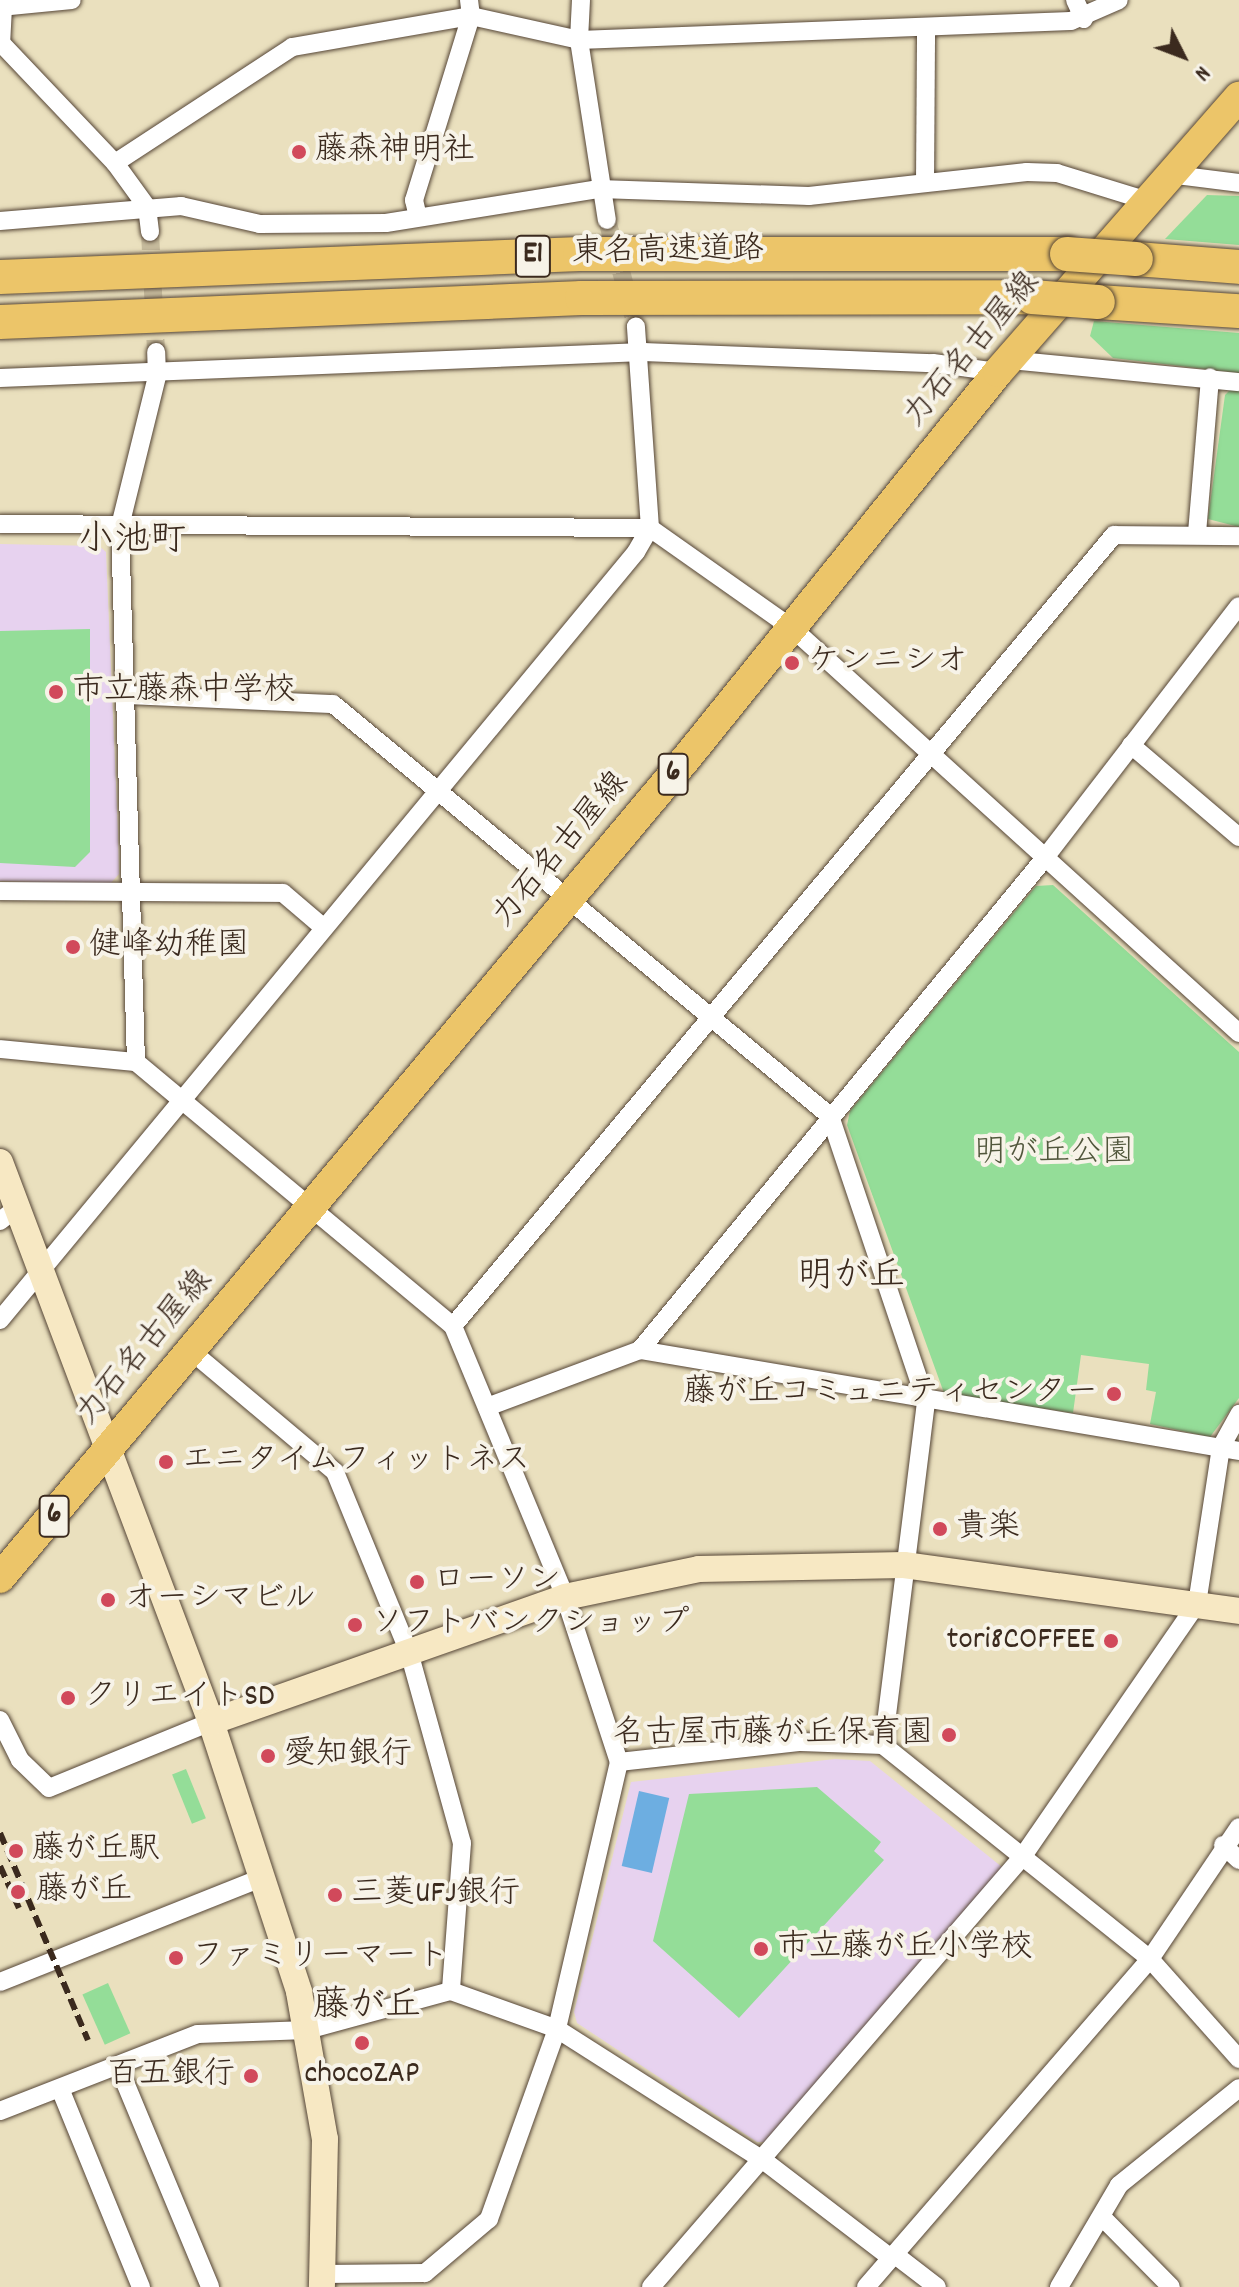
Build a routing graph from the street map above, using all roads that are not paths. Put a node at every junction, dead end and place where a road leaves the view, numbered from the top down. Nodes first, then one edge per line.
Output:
1 (72, 0) edge
2 (581, 0) edge
3 (1075, 0) edge
4 (1119, 0) edge
5 (2, 7) edge
6 (470, 8) edge
7 (1084, 19) junction
8 (926, 29) junction
9 (579, 40) junction
10 (0, 43) edge
11 (1239, 97) edge
12 (115, 163) junction
13 (1176, 175) junction
14 (925, 183) junction
15 (1239, 183) edge
16 (599, 189) junction
17 (1151, 202) junction
18 (147, 207) junction
19 (418, 217) junction
20 (607, 220) tunnel mouth
21 (0, 221) edge
22 (150, 232) tunnel mouth
23 (1239, 267) edge
24 (0, 277) edge
25 (1239, 311) edge
26 (0, 322) edge
27 (636, 326) tunnel mouth
28 (156, 352) tunnel mouth
29 (643, 352) junction
30 (1004, 366) junction
31 (157, 376) junction
32 (0, 378) edge
33 (1210, 378) junction
34 (1239, 382) edge
35 (0, 524) edge
36 (120, 526) junction
37 (650, 528) junction
38 (1197, 533) junction
39 (1239, 536) edge
40 (1239, 606) edge
41 (792, 628) junction
42 (126, 695) junction
43 (1131, 745) junction
44 (930, 755) junction
45 (438, 793) junction
46 (1237, 832) edge
47 (1044, 859) junction
48 (0, 891) edge
49 (132, 895) junction
50 (569, 898) junction
51 (323, 927) junction
52 (713, 1020) junction
53 (1238, 1030) edge
54 (0, 1049) edge
55 (136, 1062) junction
56 (182, 1102) junction
57 (830, 1116) junction
58 (0, 1162) edge
59 (313, 1204) junction
60 (9, 1214) edge
61 (43, 1269) junction
62 (0, 1320) edge
63 (453, 1326) junction
64 (640, 1350) junction
65 (191, 1351) junction
66 (926, 1402) junction
67 (487, 1407) junction
68 (1239, 1414) edge
69 (1230, 1449) edge
70 (108, 1452) junction
71 (904, 1565) junction
72 (0, 1578) edge
73 (565, 1597) junction
74 (1197, 1604) junction
75 (1239, 1611) edge
76 (409, 1652) junction
77 (0, 1720) edge
78 (211, 1722) junction
79 (883, 1745) junction
80 (619, 1762) junction
81 (1239, 1827) edge
82 (1223, 1845) junction
83 (1023, 1856) junction
84 (1239, 1860) edge
85 (264, 1877) junction
86 (1150, 1959) junction
87 (0, 1982) edge
88 (451, 1991) junction
89 (557, 2029) junction
90 (307, 2030) junction
91 (1239, 2059) edge
92 (119, 2068) junction
93 (1239, 2088) edge
94 (61, 2091) junction
95 (0, 2111) edge
96 (763, 2160) junction
97 (1102, 2217) junction
98 (893, 2256) junction
99 (425, 2273) junction
100 (322, 2280) edge
101 (141, 2287) edge
102 (210, 2287) edge
103 (440, 2287) edge
104 (651, 2287) edge
105 (866, 2287) edge
106 (937, 2287) edge
107 (1059, 2287) edge
108 (1171, 2287) edge

1 - 5 street
2 - 9 street
3 - 7 street
4 - 7 street
5 - 10 street
6 - 9 street
6 - 12 street
6 - 19 street
7 - 8 street
8 - 9 street
8 - 14 street
9 - 16 street
10 - 12 street
11 - 13 main road, 力石名古屋線 / 6
12 - 18 street
13 - 15 street
13 - 17 main road, 力石名古屋線 / 6
14 - 16 street
14 - 17 street
16 - 19 street
16 - 20 street
17 - 30 main road, 力石名古屋線 / 6
18 - 19 street
18 - 21 street
18 - 22 street
23 - 24 highway, 東名高速道路 / E1, bridge
25 - 26 highway, 東名高速道路 / E1, bridge
27 - 29 street
28 - 31 street
29 - 30 street
29 - 31 street
29 - 37 street
30 - 33 street
30 - 41 main road, 力石名古屋線 / 6
31 - 32 street
31 - 36 street
33 - 34 street
33 - 38 street
35 - 36 street
36 - 37 street
36 - 42 street
37 - 41 street
37 - 45 street
38 - 39 street
38 - 44 street
40 - 43 street
41 - 44 street
41 - 50 main road, 力石名古屋線 / 6
42 - 45 street
42 - 49 street
43 - 46 street
43 - 47 street
44 - 47 street
44 - 52 street
45 - 50 street
45 - 51 street
47 - 53 street
47 - 57 street
48 - 49 street
49 - 51 street
49 - 55 street
50 - 52 street
50 - 59 main road, 力石名古屋線 / 6
51 - 56 street
52 - 57 street
52 - 63 street
54 - 55 street
55 - 56 street
56 - 59 street
56 - 61 street
57 - 64 street
57 - 66 street
58 - 60 street
59 - 63 street
59 - 65 main road, 力石名古屋線 / 6
60 - 61 street
61 - 62 street
61 - 70 street
63 - 67 street
64 - 66 street
64 - 67 street
65 - 70 main road, 力石名古屋線 / 6
65 - 76 street
66 - 69 street
66 - 71 street
67 - 73 street
68 - 69 street
69 - 74 street
70 - 72 main road, 力石名古屋線 / 6
70 - 78 street
71 - 73 street
71 - 74 street
71 - 79 street
73 - 76 street
73 - 80 street
74 - 75 street
74 - 83 street
76 - 78 street
76 - 88 street
77 - 78 street
78 - 85 street
79 - 80 street
79 - 83 street
80 - 89 street
81 - 82 street
82 - 84 street
82 - 86 street
83 - 86 street
83 - 96 street
85 - 87 street
85 - 90 street
86 - 91 street
86 - 98 street
88 - 89 street
88 - 90 street
89 - 96 street
89 - 99 street
90 - 92 street
90 - 100 street
92 - 94 street
92 - 102 street
93 - 97 street
94 - 95 street
94 - 101 street
96 - 98 street
96 - 104 street
97 - 107 street
97 - 108 street
98 - 105 street
98 - 106 street
99 - 100 street
99 - 103 street

